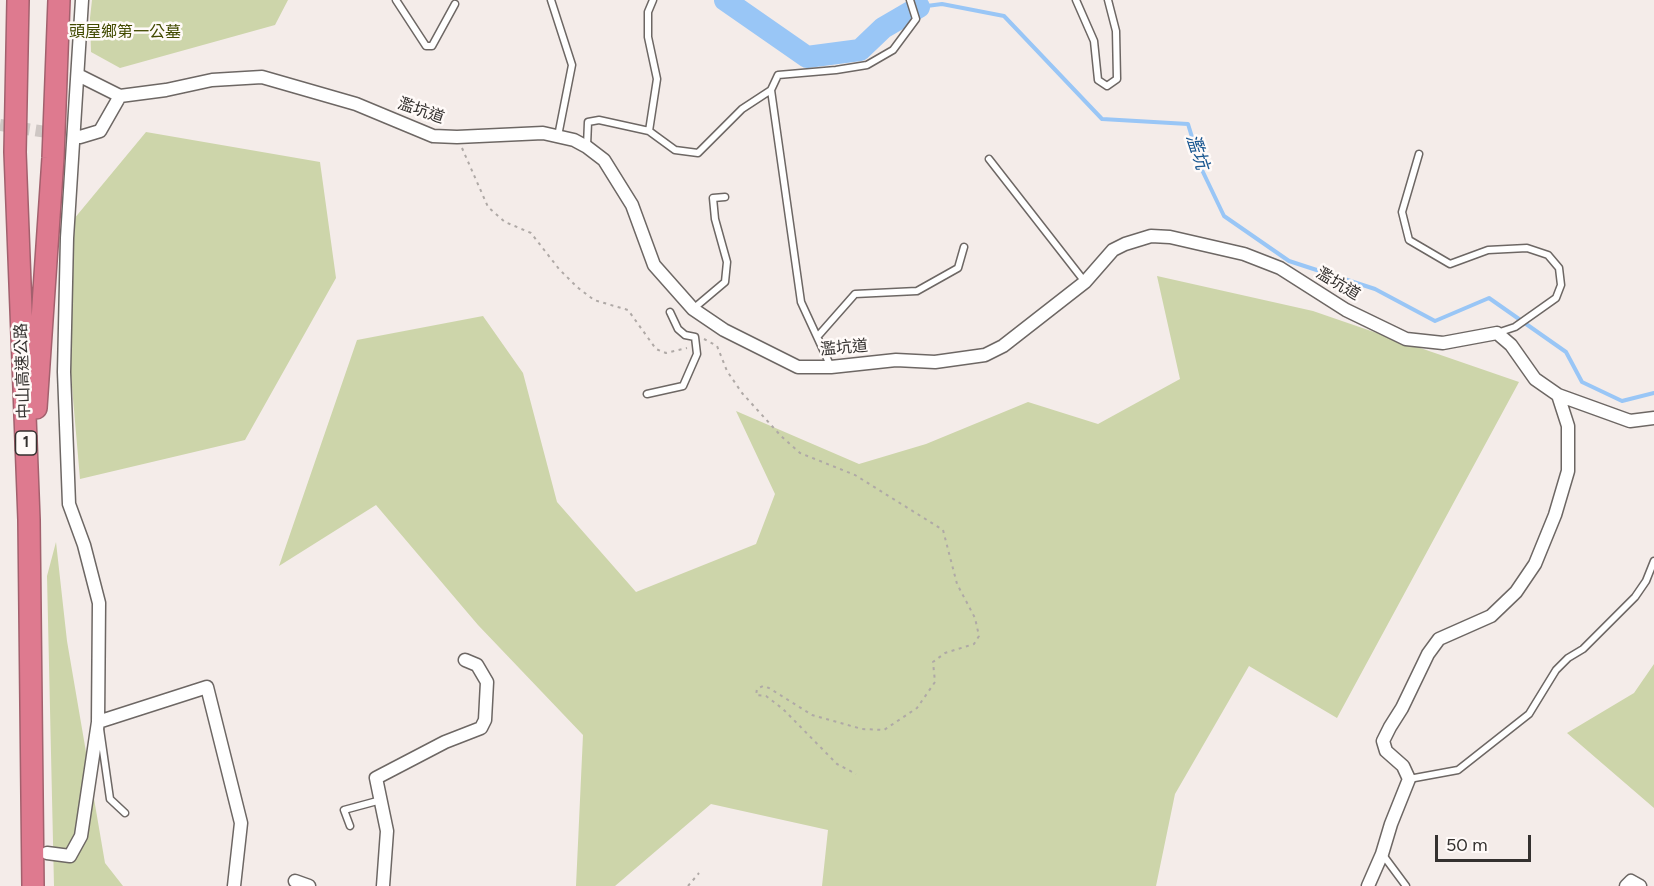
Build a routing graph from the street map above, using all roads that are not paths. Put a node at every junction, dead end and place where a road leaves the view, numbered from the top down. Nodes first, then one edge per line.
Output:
1 (18, 0) edge
2 (59, 0) edge
3 (82, 0) edge
4 (396, 0) edge
5 (551, 0) edge
6 (653, 0) edge
7 (909, 0) edge
8 (1076, 0) edge
9 (1108, 0) edge
10 (455, 4) dead end
11 (78, 75) junction
12 (771, 90) junction
13 (120, 96) junction
14 (649, 131) junction
15 (558, 136) junction
16 (80, 137) tunnel mouth
17 (587, 147) junction
18 (1419, 154) dead end
19 (989, 159) dead end
20 (725, 197) dead end
21 (964, 247) dead end
22 (1084, 282) junction
23 (693, 309) junction
24 (670, 312) dead end
25 (1497, 333) junction
26 (818, 336) junction
27 (831, 367) junction
28 (647, 394) dead end
29 (1558, 395) junction
30 (1654, 418) edge
31 (29, 520) junction
32 (1654, 561) edge
33 (465, 660) dead end
34 (98, 722) junction
35 (1409, 779) junction
36 (381, 800) junction
37 (126, 813) dead end
38 (350, 826) dead end
39 (47, 853) dead end
40 (1382, 854) junction
41 (295, 881) dead end
42 (33, 886) edge
43 (234, 886) edge
44 (309, 886) edge
45 (383, 886) edge
46 (1368, 886) edge
47 (1406, 886) edge
48 (1626, 886) edge
49 (1640, 886) edge

1 - 31 highway, 中山高速公路 / 1
2 - 31 highway
3 - 11 street
4 - 10 lane
5 - 15 lane
6 - 14 lane
7 - 12 lane
8 - 9 lane
11 - 13 street
11 - 34 street
12 - 14 lane
12 - 26 lane
13 - 15 street, 濫坑道
13 - 16 street
14 - 17 lane
15 - 17 street, 濫坑道
17 - 23 street, 濫坑道
18 - 25 lane
19 - 22 lane
20 - 23 lane
21 - 26 lane
22 - 25 street, 濫坑道
22 - 27 street, 濫坑道
23 - 27 street, 濫坑道
24 - 28 lane
25 - 29 street
26 - 27 lane
29 - 30 street
29 - 35 street
31 - 42 highway, 中山高速公路 / 1
32 - 35 lane
33 - 36 street
34 - 37 lane
34 - 39 street
34 - 43 street
35 - 40 street
36 - 38 lane
36 - 45 street
40 - 46 street
40 - 47 lane
41 - 44 street
48 - 49 street

